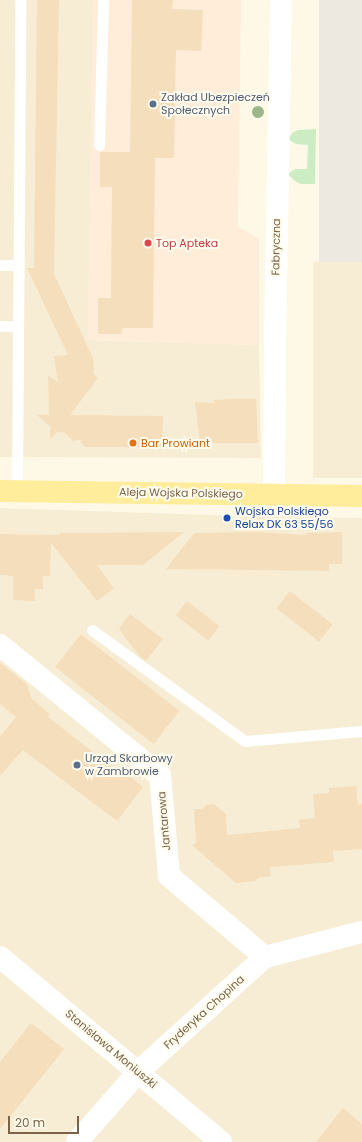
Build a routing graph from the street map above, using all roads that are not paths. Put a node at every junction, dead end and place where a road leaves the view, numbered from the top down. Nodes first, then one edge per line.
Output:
1 (20, 0) edge
2 (103, 0) edge
3 (281, 0) edge
4 (99, 145) dead end
5 (0, 265) edge
6 (17, 265) junction
7 (0, 326) edge
8 (17, 326) junction
9 (8, 491) edge
10 (274, 495) junction
11 (362, 496) edge
12 (92, 630) dead end
13 (0, 645) edge
14 (362, 732) edge
15 (362, 932) edge
16 (0, 957) edge
17 (265, 957) junction
18 (138, 1072) junction
19 (77, 1142) edge
20 (221, 1142) edge

1 - 6 lane
2 - 4 lane
3 - 10 street, Fabryczna
5 - 6 lane
6 - 8 lane
7 - 8 lane
8 - 9 lane
9 - 10 main road, Aleja Wojska Polskiego
10 - 11 main road, Aleja Wojska Polskiego
12 - 14 lane
13 - 17 street, Jantarowa
15 - 17 street, Fryderyka Chopina
16 - 18 street, Stanisława Moniuszki
17 - 18 street, Fryderyka Chopina
18 - 19 street, Fryderyka Chopina
18 - 20 street, Stanisława Moniuszki

